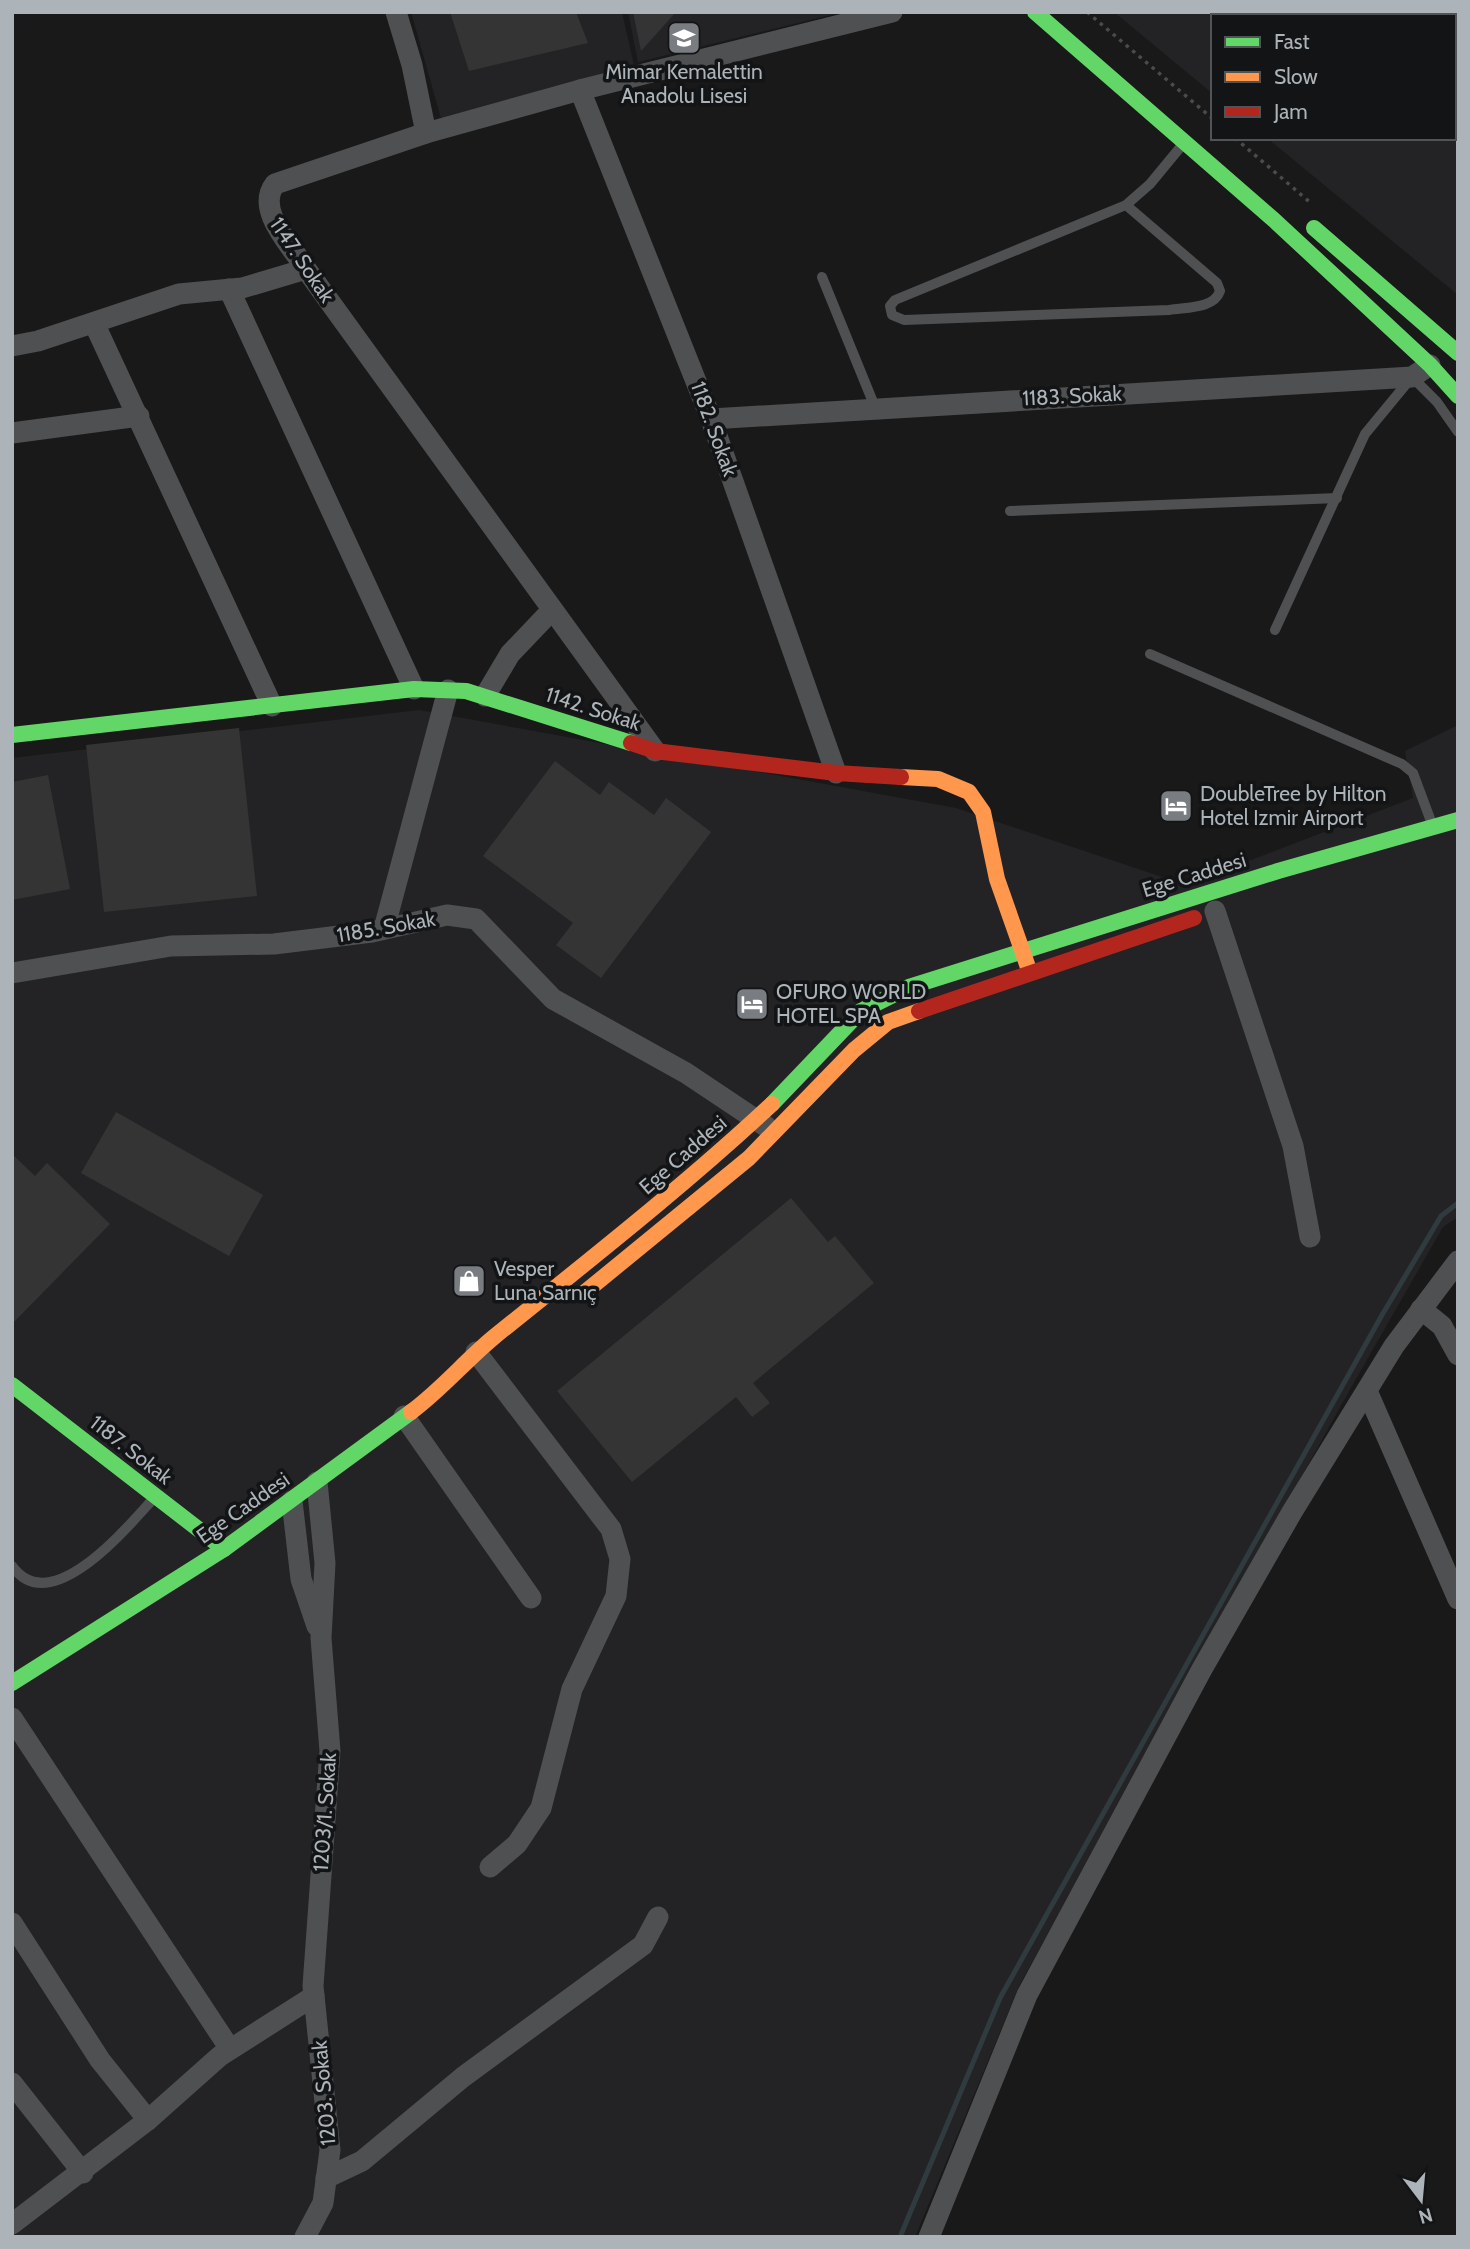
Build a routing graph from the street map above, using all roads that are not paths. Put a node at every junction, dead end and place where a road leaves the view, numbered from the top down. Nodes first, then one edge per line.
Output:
1 (396, 12) edge
2 (892, 12) edge
3 (1035, 12) edge
4 (1059, 12) edge
5 (1101, 47) dead end
6 (580, 90) junction
7 (426, 133) junction
8 (1184, 142) junction
9 (1126, 205) junction
10 (1298, 214) dead end
11 (306, 269) junction
12 (822, 276) dead end
13 (229, 289) junction
14 (94, 323) junction
15 (12, 346) edge
16 (1458, 353) edge
17 (1430, 365) junction
18 (1412, 376) junction
19 (1458, 396) edge
20 (875, 407) junction
21 (139, 416) junction
22 (711, 419) junction
23 (1458, 432) edge
24 (12, 433) edge
25 (1337, 498) junction
26 (1010, 511) dead end
27 (551, 611) junction
28 (1275, 630) dead end
29 (1150, 654) dead end
30 (414, 689) junction
31 (448, 690) junction
32 (485, 696) junction
33 (272, 706) junction
34 (12, 734) edge
35 (655, 751) junction
36 (836, 774) junction
37 (1458, 820) edge
38 (1434, 828) junction
39 (1222, 910) joint
40 (384, 929) junction
41 (1022, 951) junction
42 (12, 972) edge
43 (1030, 974) junction
44 (755, 1120) junction
45 (774, 1132) junction
46 (1310, 1237) dead end
47 (1458, 1261) edge
48 (576, 1299) dead end
49 (1421, 1309) junction
50 (1458, 1355) edge
51 (489, 1360) junction
52 (12, 1385) edge
53 (1367, 1391) junction
54 (404, 1416) junction
55 (317, 1482) junction
56 (156, 1496) junction
57 (292, 1501) junction
58 (224, 1549) junction
59 (12, 1566) edge
60 (531, 1598) dead end
61 (1458, 1599) edge
62 (321, 1638) junction
63 (12, 1683) edge
64 (12, 1718) edge
65 (490, 1867) dead end
66 (658, 1917) dead end
67 (12, 1923) edge
68 (314, 1991) junction
69 (230, 2049) junction
70 (12, 2083) edge
71 (148, 2120) junction
72 (83, 2173) junction
73 (326, 2178) junction
74 (15, 2216) edge
75 (305, 2237) edge
76 (929, 2237) edge

1 - 7 street
2 - 6 street, 1147. Sokak
3 - 8 street
4 - 5 street
6 - 7 street, 1147. Sokak
6 - 22 street, 1182. Sokak
7 - 11 street, 1147. Sokak
8 - 9 lane
8 - 17 street
9 - 9 lane
10 - 16 street
11 - 13 street
11 - 27 street, 1147. Sokak
12 - 20 lane
13 - 14 street
13 - 30 street
14 - 15 street
14 - 21 street
17 - 18 street, 1183. Sokak
17 - 19 street
18 - 20 street, 1183. Sokak
18 - 23 lane
18 - 25 lane
20 - 22 street, 1183. Sokak
21 - 24 street
21 - 33 street
22 - 36 street, 1182. Sokak
25 - 26 lane
25 - 28 lane
27 - 32 street
27 - 35 street, 1147. Sokak
29 - 38 lane
30 - 31 street, 1142. Sokak
30 - 33 street, 1142. Sokak
31 - 32 street, 1142. Sokak
31 - 40 street
32 - 35 street, 1142. Sokak
33 - 34 street, 1142. Sokak
35 - 36 street, 1142. Sokak
36 - 41 street, 1142. Sokak
37 - 38 street, Ege Caddesi
38 - 41 street, Ege Caddesi
39 - 43 street
39 - 46 street
40 - 42 street, 1185. Sokak
40 - 44 street, 1185. Sokak
41 - 43 street, 1142. Sokak
41 - 44 street, Ege Caddesi
43 - 45 street
44 - 45 street, 1185. Sokak
44 - 51 street, Ege Caddesi
45 - 48 street
47 - 49 street
49 - 50 street
49 - 53 street
51 - 54 street, Ege Caddesi
51 - 65 street
52 - 56 street, 1187. Sokak
53 - 61 street
53 - 76 street
54 - 55 street, Ege Caddesi
54 - 60 street
55 - 57 street, Ege Caddesi
55 - 62 street, 1203/1. Sokak
56 - 58 street, 1187. Sokak
56 - 59 lane
57 - 58 street, Ege Caddesi
57 - 62 street, 1203/1. Sokak
58 - 63 street, Ege Caddesi
62 - 68 street, 1203/1. Sokak
64 - 69 street
66 - 73 street
67 - 71 street
68 - 69 street
68 - 73 street, 1203. Sokak
69 - 71 street
70 - 72 street
71 - 72 street
72 - 74 street
73 - 75 street, 1203. Sokak

